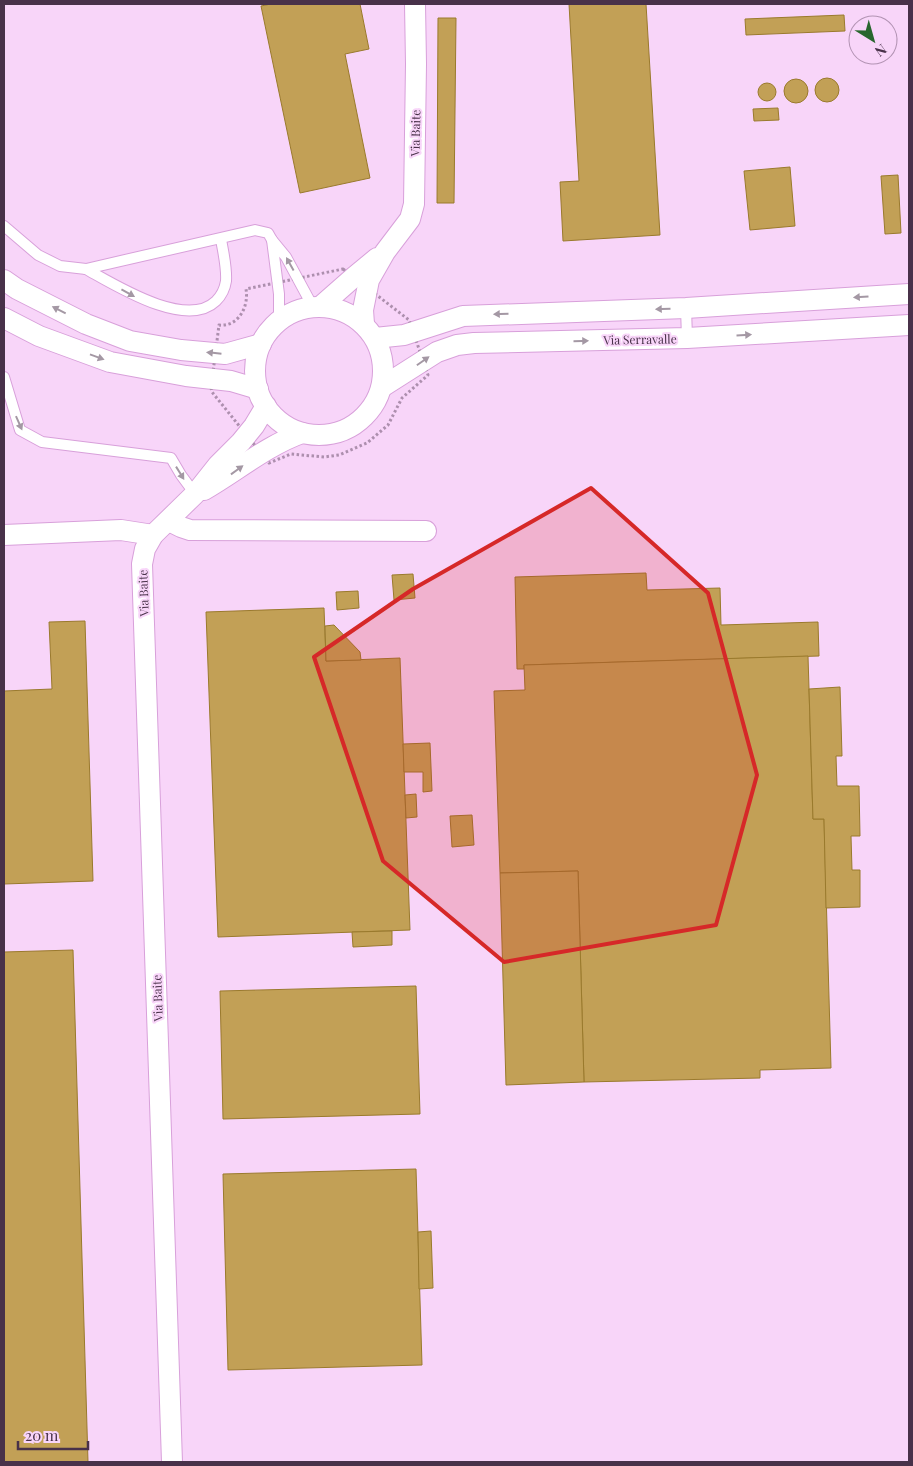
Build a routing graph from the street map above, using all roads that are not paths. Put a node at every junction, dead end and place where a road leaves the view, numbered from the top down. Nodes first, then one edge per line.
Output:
1 (415, 4) edge
2 (4, 226) edge
3 (221, 239) junction
4 (272, 240) junction
5 (86, 269) junction
6 (4, 280) edge
7 (361, 282) junction
8 (909, 294) edge
9 (317, 306) junction
10 (686, 308) junction
11 (4, 318) edge
12 (279, 320) junction
13 (909, 325) edge
14 (370, 331) junction
15 (687, 338) junction
16 (261, 344) junction
17 (4, 377) edge
18 (382, 387) junction
19 (262, 398) junction
20 (302, 433) junction
21 (195, 494) junction
22 (168, 520) junction
23 (426, 531) dead end
24 (4, 535) edge
25 (153, 535) junction
26 (172, 1462) edge

1 - 7 street, Via Baite
2 - 5 lane
3 - 4 lane
3 - 5 lane
5 -> 3 lane
9 -> 4 lane
4 - 12 lane
16 -> 6 street
7 - 9 street, Via Baite
7 - 14 street
8 -> 10 street
9 - 12 street
9 - 14 street
10 -> 14 street
10 - 15 lane
11 -> 19 street
12 - 16 street
15 -> 13 street, Via Serravalle
14 - 18 street
18 -> 15 street, Via Serravalle
16 - 19 street
17 -> 21 lane
18 - 20 street
19 - 20 street
19 - 21 street, Via Baite
21 -> 20 street, Via Baite
21 - 22 street, Via Baite
22 - 23 street
22 - 25 street, Via Baite
24 - 25 street
25 - 26 street, Via Baite

